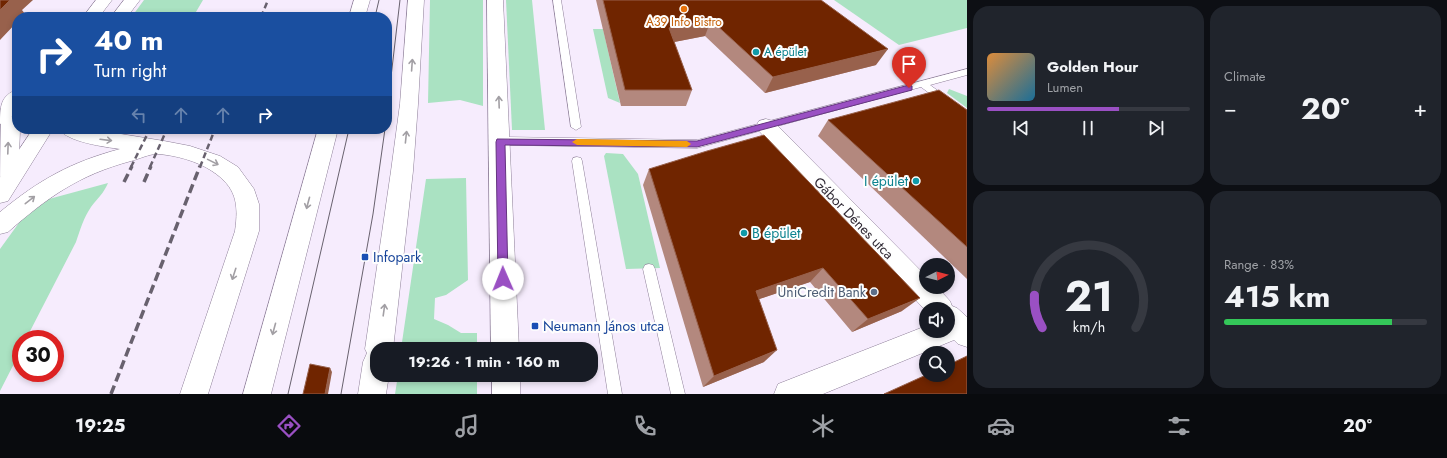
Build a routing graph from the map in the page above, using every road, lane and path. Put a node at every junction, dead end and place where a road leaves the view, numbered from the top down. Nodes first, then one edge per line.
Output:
1 (104, 0) edge
2 (132, 0) edge
3 (362, 0) edge
4 (416, 0) edge
5 (495, 0) edge
6 (557, 0) edge
7 (95, 12) edge
8 (123, 12) edge
9 (358, 12) edge
10 (967, 72) edge
11 (923, 84) junction
12 (12, 104) edge
13 (5, 116) edge
14 (967, 117) edge
15 (766, 126) junction
16 (576, 127) dead end
17 (40, 134) edge
18 (80, 134) edge
19 (327, 134) edge
20 (500, 142) junction
21 (154, 148) junction
22 (577, 161) dead end
23 (4, 189) edge
24 (0, 224) edge
25 (649, 269) dead end
26 (930, 302) edge
27 (920, 338) edge
28 (380, 342) edge
29 (505, 342) edge
30 (374, 382) edge
31 (506, 382) edge
32 (194, 394) edge
33 (257, 394) edge
34 (372, 394) edge
35 (506, 394) edge
36 (615, 394) edge
37 (678, 394) edge
38 (788, 394) edge

1 - 7 main road
2 - 8 main road
3 - 9 main road
28 -> 4 main road
20 -> 5 main road
6 - 16 lane
10 - 11 lane
11 - 14 lane
11 - 15 lane
12 - 13 main road
23 -> 13 main road
15 - 20 lane
15 - 26 main road, Gábor Dénes utca
17 - 23 main road
18 -> 21 main road
19 -> 33 main road
20 - 29 main road
24 -> 21 main road
21 -> 32 main road
22 - 36 lane
25 - 37 lane
27 - 38 main road
30 - 34 main road
31 - 35 main road

